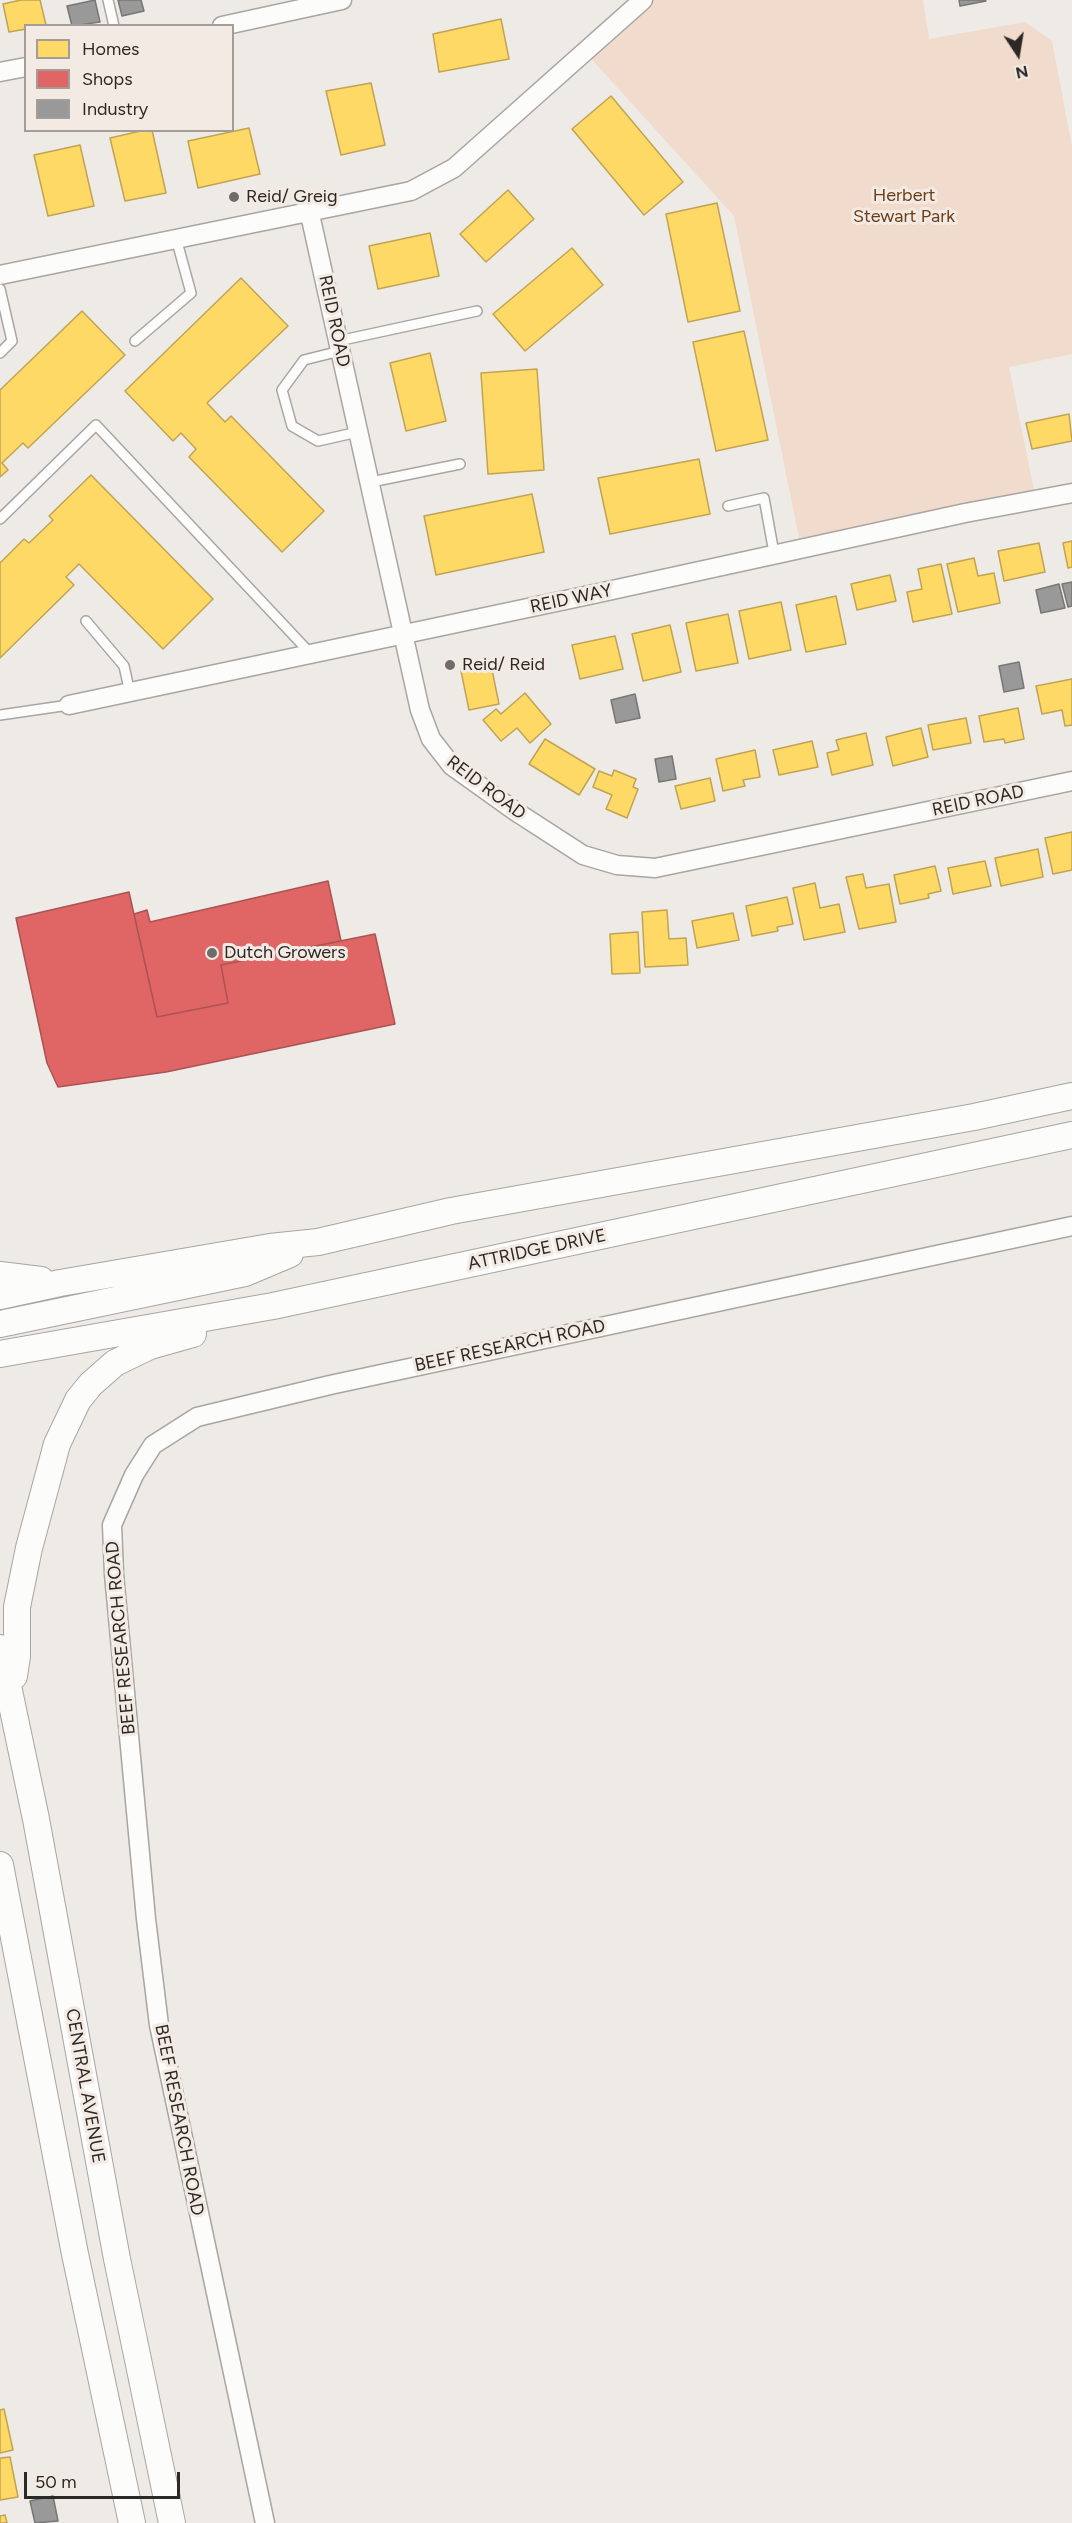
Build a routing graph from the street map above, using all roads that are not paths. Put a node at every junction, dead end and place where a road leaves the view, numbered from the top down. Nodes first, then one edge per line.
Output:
1 (108, 0) edge
2 (342, 0) edge
3 (630, 4) edge
4 (267, 8) edge
5 (114, 24) edge
6 (227, 24) edge
7 (24, 67) edge
8 (0, 72) edge
9 (309, 210) junction
10 (177, 238) junction
11 (0, 275) edge
12 (0, 289) edge
13 (477, 311) dead end
14 (135, 341) dead end
15 (339, 346) junction
16 (0, 353) edge
17 (358, 432) junction
18 (460, 464) dead end
19 (371, 482) junction
20 (1072, 493) edge
21 (728, 506) dead end
22 (0, 519) edge
23 (774, 554) junction
24 (86, 621) dead end
25 (403, 633) junction
26 (311, 654) junction
27 (130, 693) junction
28 (69, 705) joint
29 (0, 715) edge
30 (1072, 781) edge
31 (1072, 1096) edge
32 (1072, 1136) edge
33 (1072, 1226) edge
34 (318, 1242) junction
35 (0, 1275) edge
36 (60, 1283) junction
37 (0, 1296) edge
38 (273, 1306) junction
39 (0, 1324) edge
40 (0, 1354) edge
41 (0, 1648) edge
42 (11, 1697) junction
43 (0, 1865) edge
44 (132, 2523) edge
45 (171, 2523) edge
46 (265, 2523) edge

1 - 5 lane
2 - 4 street
3 - 9 street
4 - 6 street
7 - 8 street
9 - 10 street
9 - 15 street, REID ROAD
10 - 11 street
10 - 14 lane
12 - 16 lane
13 - 15 lane
15 - 17 street, REID ROAD
15 - 17 lane
17 - 19 street, REID ROAD
18 - 19 lane
19 - 25 street, REID ROAD
20 - 23 street, REID WAY
21 - 23 lane
22 - 26 lane
23 - 25 street, REID WAY
24 - 27 lane
25 - 26 street, REID WAY
25 - 30 street, REID ROAD
26 - 27 street, REID WAY
27 - 28 street, REID WAY
28 - 29 lane
31 - 34 main road
32 - 38 main road, ATTRIDGE DRIVE
33 - 46 street, BEEF RESEARCH ROAD
34 - 36 main road
34 - 39 main road
35 - 36 main road
36 - 37 main road
38 - 40 main road, ATTRIDGE DRIVE
38 - 42 main road
41 - 42 main road, CENTRAL AVENUE
42 - 45 main road, CENTRAL AVENUE
43 - 44 main road

